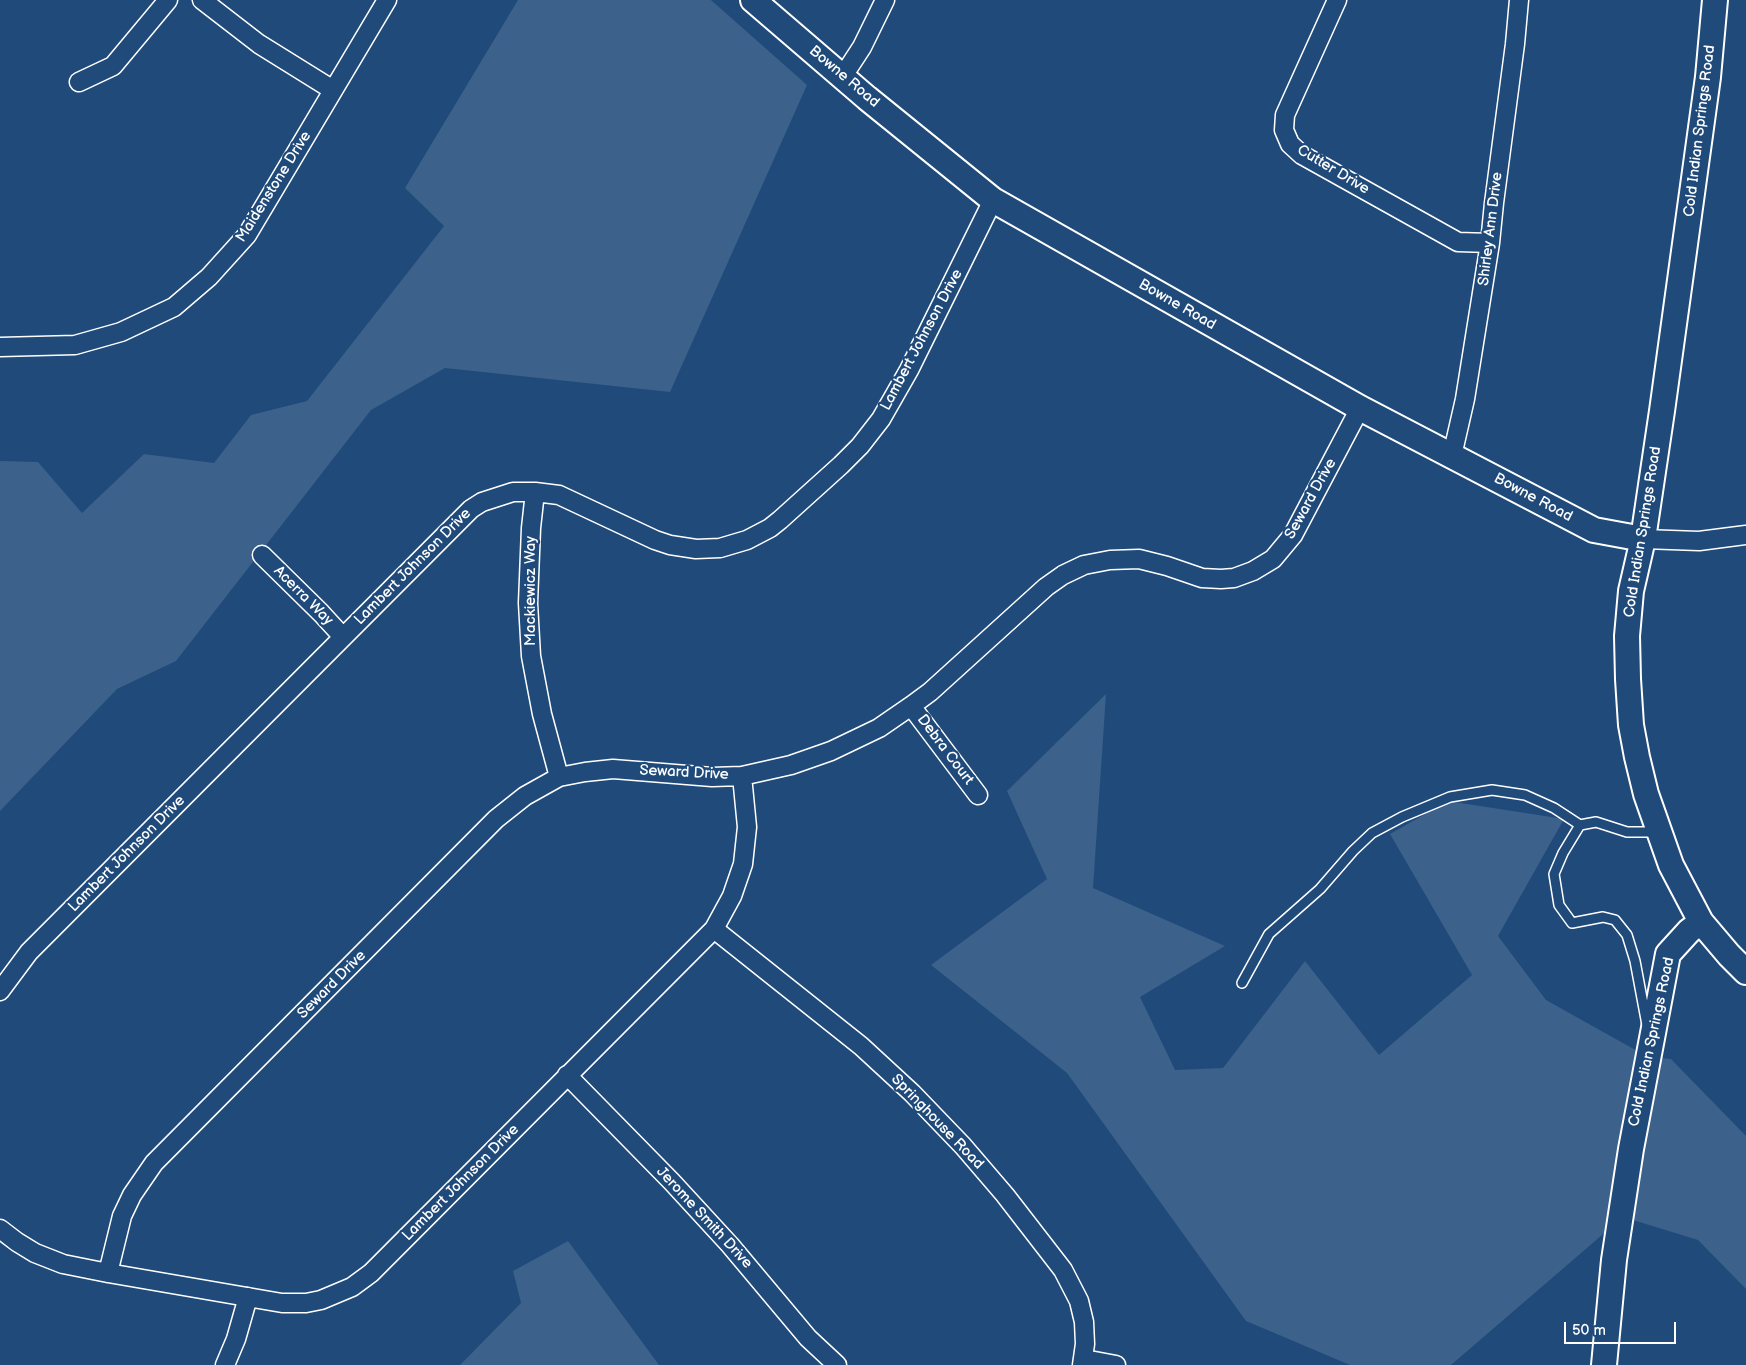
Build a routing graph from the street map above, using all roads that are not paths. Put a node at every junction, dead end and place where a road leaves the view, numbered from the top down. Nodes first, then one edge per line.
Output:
1 (168, 0) edge
2 (202, 0) edge
3 (387, 0) edge
4 (753, 0) edge
5 (885, 0) edge
6 (1337, 0) edge
7 (1519, 0) edge
8 (1715, 0) edge
9 (843, 76) junction
10 (79, 82) dead end
11 (333, 90) junction
12 (994, 200) junction
13 (1490, 243) junction
14 (0, 347) edge
15 (1360, 408) junction
16 (1452, 456) junction
17 (535, 492) junction
18 (1746, 535) edge
19 (1643, 539) junction
20 (262, 555) dead end
21 (343, 637) junction
22 (911, 706) junction
23 (742, 776) junction
24 (559, 777) junction
25 (978, 794) dead end
26 (1580, 825) junction
27 (1658, 832) junction
28 (1701, 922) junction
29 (714, 929) junction
30 (1746, 972) edge
31 (1242, 983) dead end
32 (0, 991) edge
33 (1651, 1043) junction
34 (567, 1076) junction
35 (0, 1229) edge
36 (108, 1273) junction
37 (248, 1296) junction
38 (1083, 1362) edge
39 (225, 1365) edge
40 (837, 1365) edge
41 (1116, 1365) edge
42 (1604, 1365) edge

1 - 10 street
2 - 11 street
3 - 11 street, Maidenstone Drive
4 - 9 street, Bowne Road
5 - 9 street
6 - 13 street, Cutter Drive
7 - 13 street, Shirley Ann Drive
8 - 19 street, Cold Indian Springs Road
9 - 12 street, Bowne Road
11 - 14 street, Maidenstone Drive
12 - 15 street, Bowne Road
12 - 17 street, Lambert Johnson Drive
13 - 16 street, Shirley Ann Drive
15 - 16 street, Bowne Road
15 - 22 street, Seward Drive
16 - 19 street, Bowne Road
17 - 21 street, Lambert Johnson Drive
17 - 24 street, Mackiewicz Way
18 - 19 street
19 - 27 street, Cold Indian Springs Road
20 - 21 street, Acerra Way
21 - 32 street, Lambert Johnson Drive
22 - 23 street, Seward Drive
22 - 25 street, Debra Court
23 - 24 street, Seward Drive
23 - 29 street, Lambert Johnson Drive
24 - 36 street, Seward Drive
26 - 27 lane
26 - 31 lane
26 - 33 lane
27 - 28 street, Cold Indian Springs Road
28 - 30 street
28 - 33 street, Cold Indian Springs Road
29 - 34 street, Lambert Johnson Drive
29 - 38 street, Springhouse Road
33 - 42 street, Cold Indian Springs Road
34 - 37 street, Lambert Johnson Drive
34 - 40 street, Jerome Smith Drive
35 - 36 street, Lambert Johnson Drive
36 - 37 street, Lambert Johnson Drive
37 - 39 street
38 - 41 street

